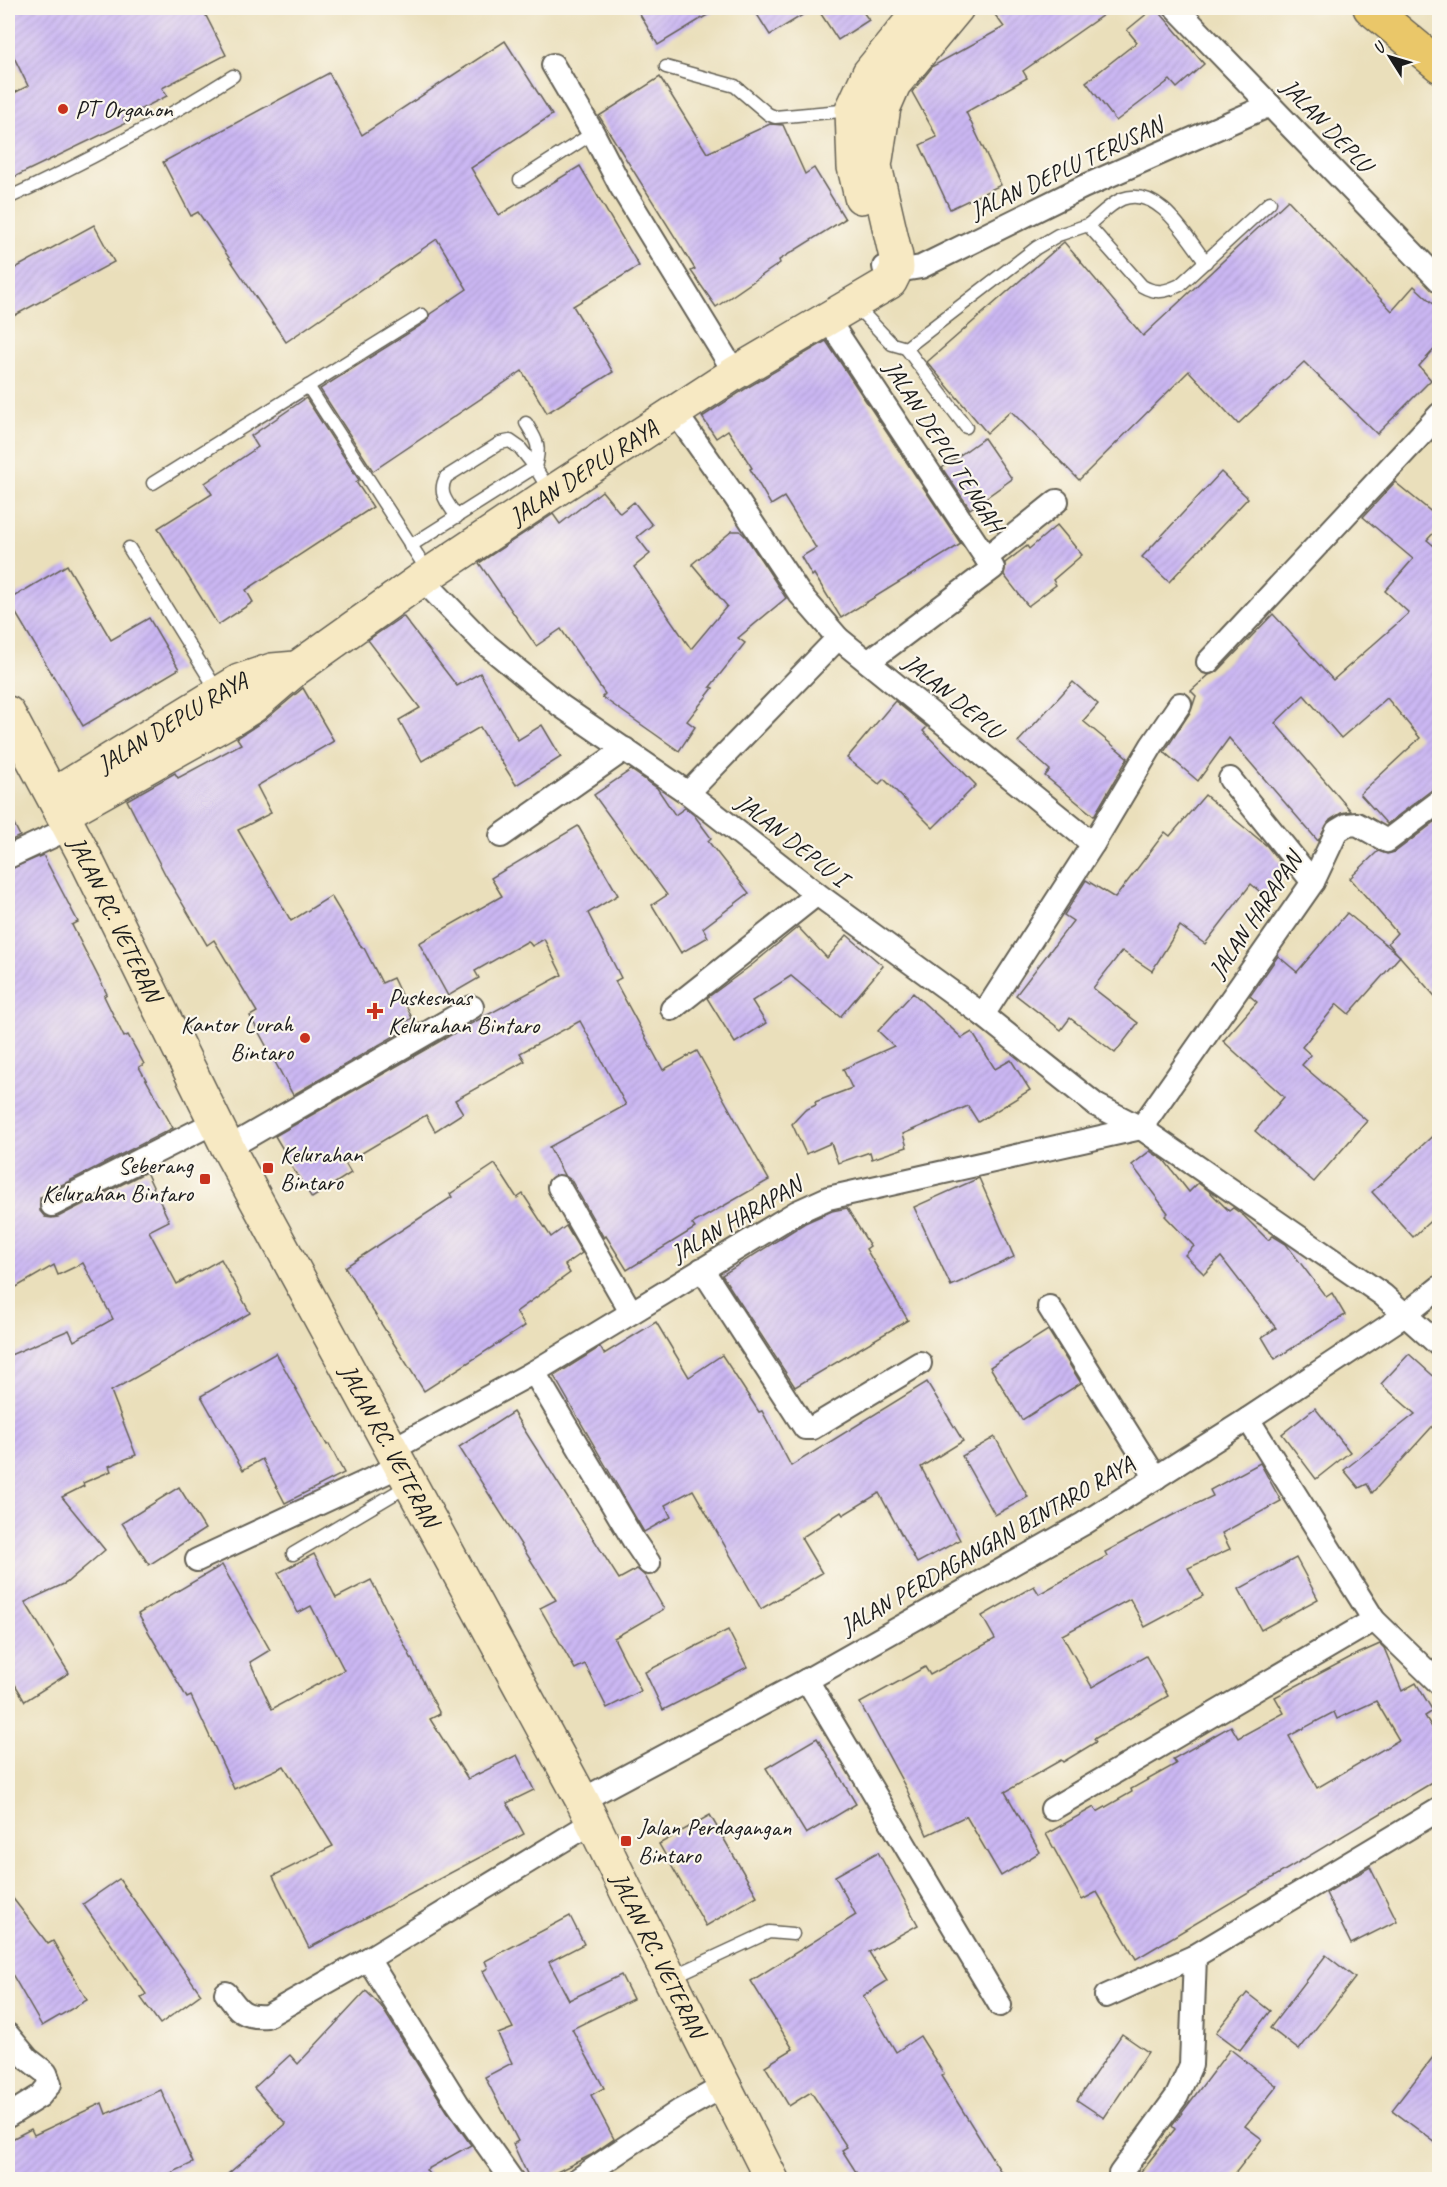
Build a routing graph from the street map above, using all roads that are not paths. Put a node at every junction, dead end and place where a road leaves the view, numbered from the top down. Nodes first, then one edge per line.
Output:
1 (922, 8) edge
2 (957, 8) edge
3 (1176, 8) edge
4 (1370, 8) edge
5 (553, 65) dead end
6 (1440, 66) edge
7 (666, 67) dead end
8 (233, 76) dead end
9 (1270, 105) junction
10 (852, 110) junction
11 (593, 133) junction
12 (865, 166) junction
13 (520, 180) dead end
14 (8, 198) edge
15 (1270, 202) dead end
16 (1088, 225) junction
17 (1206, 262) junction
18 (1440, 281) edge
19 (868, 289) junction
20 (422, 315) dead end
21 (906, 348) junction
22 (735, 373) junction
23 (308, 386) junction
24 (675, 412) junction
25 (1440, 414) edge
26 (526, 423) dead end
27 (966, 427) dead end
28 (543, 480) junction
29 (153, 483) dead end
30 (1057, 501) dead end
31 (458, 517) junction
32 (410, 546) junction
33 (129, 548) dead end
34 (986, 558) junction
35 (426, 576) junction
36 (838, 638) junction
37 (868, 662) junction
38 (1208, 662) dead end
39 (297, 668) junction
40 (219, 693) junction
41 (1180, 704) dead end
42 (8, 713) edge
43 (625, 749) junction
44 (1230, 779) dead end
45 (688, 793) junction
46 (1440, 801) edge
47 (62, 812) junction
48 (501, 836) dead end
49 (1093, 844) junction
50 (8, 857) edge
51 (1313, 882) junction
52 (817, 894) junction
53 (472, 1007) dead end
54 (672, 1009) dead end
55 (982, 1015) junction
56 (1141, 1128) junction
57 (222, 1135) junction
58 (558, 1186) dead end
59 (52, 1205) dead end
60 (702, 1269) junction
61 (1440, 1287) edge
62 (1049, 1307) dead end
63 (631, 1312) junction
64 (1405, 1315) junction
65 (1440, 1346) edge
66 (921, 1363) dead end
67 (534, 1372) junction
68 (1248, 1419) junction
69 (401, 1466) junction
70 (1156, 1478) junction
71 (293, 1554) dead end
72 (197, 1560) dead end
73 (649, 1563) dead end
74 (1374, 1620) junction
75 (807, 1680) junction
76 (1440, 1684) edge
77 (1052, 1809) dead end
78 (1440, 1809) edge
79 (588, 1811) junction
80 (793, 1934) dead end
81 (1195, 1956) junction
82 (368, 1959) junction
83 (670, 1978) junction
84 (226, 1993) dead end
85 (1106, 1996) dead end
86 (1000, 2005) dead end
87 (8, 2035) edge
88 (724, 2086) junction
89 (8, 2116) edge
90 (1119, 2174) dead end
91 (512, 2180) edge
92 (578, 2180) edge
93 (772, 2180) edge

1 - 10 main road
2 - 12 main road
3 - 9 street, JALAN DEPLU
4 - 6 highway
5 - 11 street
7 - 10 lane
8 - 14 lane
9 - 18 street, JALAN DEPLU
9 - 19 street, JALAN DEPLU TERUSAN
10 - 12 main road
11 - 13 lane
11 - 22 street
12 - 19 main road
15 - 17 lane
16 - 17 lane
16 - 17 lane
16 - 21 lane
19 - 21 lane
19 - 22 main road, JALAN DEPLU RAYA
19 - 34 street, JALAN DEPLU TENGAH
20 - 23 lane
21 - 27 lane
22 - 24 main road, JALAN DEPLU RAYA
23 - 29 lane
23 - 32 lane
24 - 28 main road, JALAN DEPLU RAYA
24 - 36 street, JALAN DEPLU
25 - 38 street
26 - 28 lane
28 - 31 lane
28 - 31 lane
28 - 35 main road, JALAN DEPLU RAYA
30 - 34 street, JALAN DEPLU TENGAH
31 - 32 lane
32 - 35 lane
33 - 40 lane
34 - 37 street
35 - 39 main road, JALAN DEPLU RAYA
35 - 43 street, JALAN DEPLU I
36 - 37 street, JALAN DEPLU
36 - 45 street
37 - 49 street, JALAN DEPLU
39 - 40 main road, JALAN DEPLU RAYA
39 - 47 main road, JALAN DEPLU RAYA
40 - 47 main road, JALAN DEPLU RAYA
41 - 49 street
42 - 47 main road, JALAN RC. VETERAN
43 - 45 street, JALAN DEPLU I
43 - 48 street
44 - 51 street
45 - 52 street, JALAN DEPLU I
46 - 51 street, JALAN HARAPAN
47 - 50 street
47 - 57 main road, JALAN RC. VETERAN
49 - 55 street
51 - 56 street, JALAN HARAPAN
52 - 54 street
52 - 55 street, JALAN DEPLU I
53 - 57 street
55 - 56 street, JALAN DEPLU I
56 - 60 street, JALAN HARAPAN
56 - 64 street
57 - 59 street
57 - 69 main road, JALAN RC. VETERAN
58 - 63 street
60 - 63 street, JALAN HARAPAN
60 - 66 street
61 - 64 street, JALAN PERDAGANGAN BINTARO RAYA
62 - 70 street
63 - 67 street, JALAN HARAPAN
64 - 65 street
64 - 68 street, JALAN PERDAGANGAN BINTARO RAYA
67 - 69 street, JALAN HARAPAN
67 - 73 street
68 - 70 street, JALAN PERDAGANGAN BINTARO RAYA
68 - 74 street
69 - 71 lane
69 - 72 street, JALAN HARAPAN
69 - 79 main road, JALAN RC. VETERAN
70 - 75 street, JALAN PERDAGANGAN BINTARO RAYA
74 - 76 street
74 - 77 street
75 - 79 street, JALAN PERDAGANGAN BINTARO RAYA
75 - 86 street
78 - 81 street
79 - 82 street, JALAN PERDAGANGAN BINTARO RAYA
79 - 83 main road, JALAN RC. VETERAN
80 - 83 lane
81 - 85 street
81 - 90 street
82 - 84 street, JALAN PERDAGANGAN BINTARO RAYA
82 - 91 street
83 - 88 main road, JALAN RC. VETERAN
87 - 89 street
88 - 92 street
88 - 93 main road, JALAN RC. VETERAN

